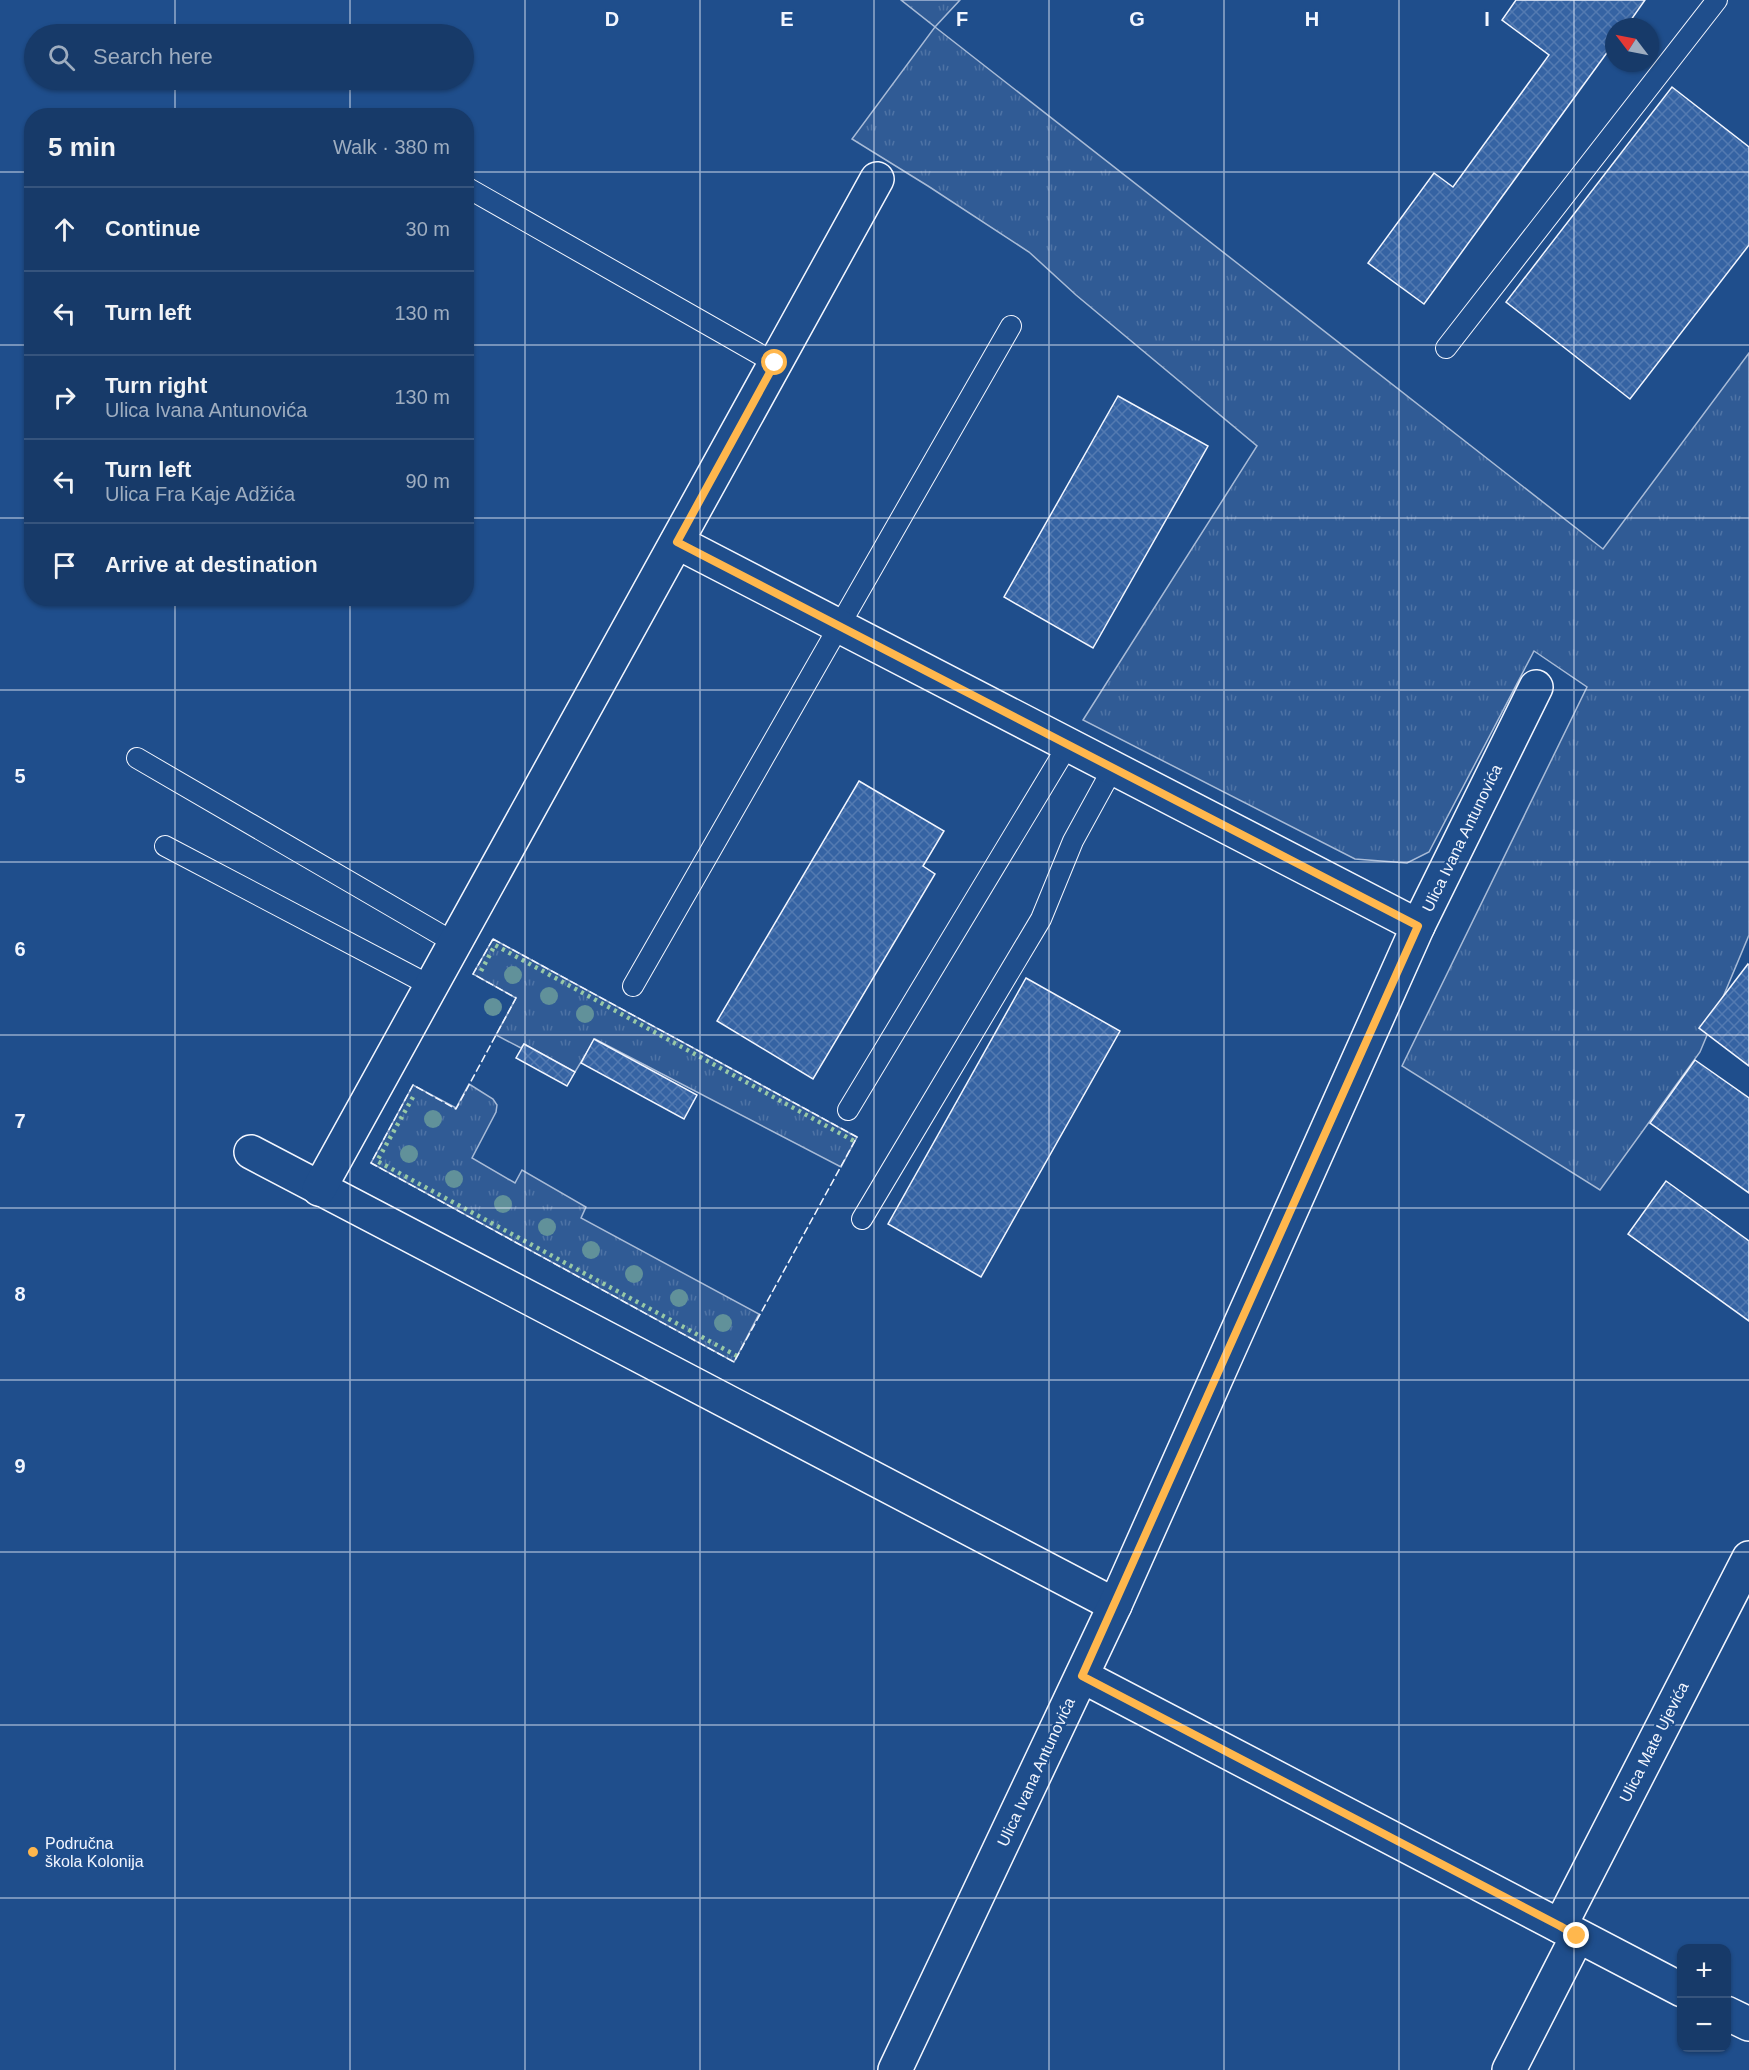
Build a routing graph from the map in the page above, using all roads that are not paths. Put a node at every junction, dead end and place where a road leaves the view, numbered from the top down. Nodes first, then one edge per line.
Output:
1 (1717, 0) edge
2 (877, 179) dead end
3 (474, 191) edge
4 (1011, 326) dead end
5 (1446, 348) dead end
6 (775, 363) junction
7 (677, 542) junction
8 (839, 626) junction
9 (1536, 687) dead end
10 (1068, 745) junction
11 (137, 758) dead end
12 (1113, 768) junction
13 (165, 846) dead end
14 (1418, 926) junction
15 (455, 943) junction
16 (431, 986) junction
17 (633, 986) dead end
18 (848, 1110) dead end
19 (251, 1152) dead end
20 (319, 1189) junction
21 (862, 1219) dead end
22 (1749, 1558) edge
23 (1115, 1605) junction
24 (1082, 1676) junction
25 (1568, 1931) junction
26 (1677, 1987) edge
27 (1731, 2016) edge
28 (1749, 2025) edge
29 (895, 2070) edge
30 (1509, 2070) edge

1 - 5 lane
2 - 6 street
3 - 6 lane
4 - 8 lane
6 - 7 street
7 - 8 street
7 - 15 street
8 - 10 street
8 - 17 lane
9 - 14 street, Ulica Ivana Antunovića
10 - 12 street
10 - 18 lane
11 - 15 lane
12 - 14 street
12 - 21 lane
13 - 16 lane
14 - 23 street, Ulica Ivana Antunovića
15 - 16 street
16 - 20 street
19 - 20 street
20 - 23 street
22 - 25 street, Ulica Mate Ujevića
23 - 24 street, Ulica Ivana Antunovića
24 - 25 street
24 - 29 street, Ulica Ivana Antunovića
25 - 26 street
25 - 30 street, Ulica Mate Ujevića
27 - 28 street

